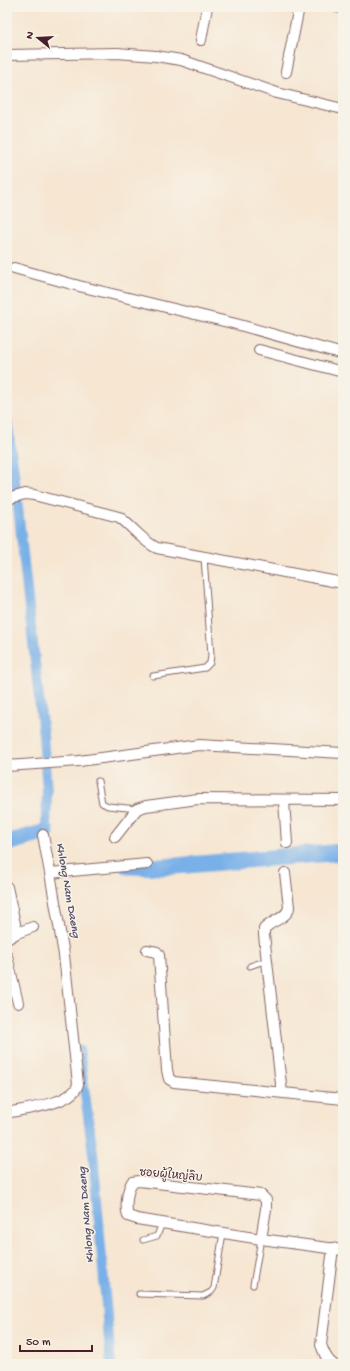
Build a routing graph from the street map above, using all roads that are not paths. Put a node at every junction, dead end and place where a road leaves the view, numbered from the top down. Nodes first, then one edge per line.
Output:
1 (207, 7) edge
2 (299, 7) edge
3 (337, 7) edge
4 (343, 8) edge
5 (201, 40) dead end
6 (7, 55) edge
7 (286, 72) dead end
8 (343, 109) edge
9 (14, 268) dead end
10 (259, 350) dead end
11 (343, 354) edge
12 (343, 372) edge
13 (7, 499) edge
14 (204, 557) junction
15 (343, 583) edge
16 (153, 676) dead end
17 (343, 752) edge
18 (7, 766) edge
19 (98, 780) dead end
20 (343, 800) edge
21 (284, 801) junction
22 (137, 809) junction
23 (43, 835) dead end
24 (115, 837) dead end
25 (287, 843) dead end
26 (147, 864) dead end
27 (51, 873) junction
28 (285, 873) dead end
29 (7, 887) edge
30 (33, 927) dead end
31 (17, 933) junction
32 (7, 938) edge
33 (147, 950) dead end
34 (7, 956) edge
35 (267, 960) junction
36 (250, 966) dead end
37 (18, 1003) dead end
38 (282, 1093) junction
39 (343, 1099) edge
40 (7, 1113) edge
41 (162, 1223) junction
42 (223, 1233) junction
43 (261, 1239) junction
44 (143, 1240) dead end
45 (340, 1248) edge
46 (253, 1285) dead end
47 (140, 1294) dead end
48 (333, 1364) edge

1 - 5 street
2 - 7 street
3 - 4 street
6 - 8 street
9 - 11 street
10 - 12 street
13 - 14 street
14 - 15 street
14 - 16 lane
17 - 18 street
19 - 22 lane
20 - 21 street
21 - 22 street
21 - 25 street
22 - 24 street
23 - 27 street
26 - 27 street
27 - 40 street
28 - 35 street
29 - 31 street
30 - 31 street
31 - 32 street
33 - 38 street
34 - 37 street
35 - 36 lane
35 - 38 street
38 - 39 street
41 - 42 street, ซอยผู้ใหญ่ลิบ
41 - 43 street, ซอยผู้ใหญ่ลิบ
41 - 44 lane
42 - 43 street, ซอยผู้ใหญ่ลิบ
42 - 47 lane
43 - 45 street, ซอยผู้ใหญ่ลิบ
43 - 46 lane
45 - 48 street

